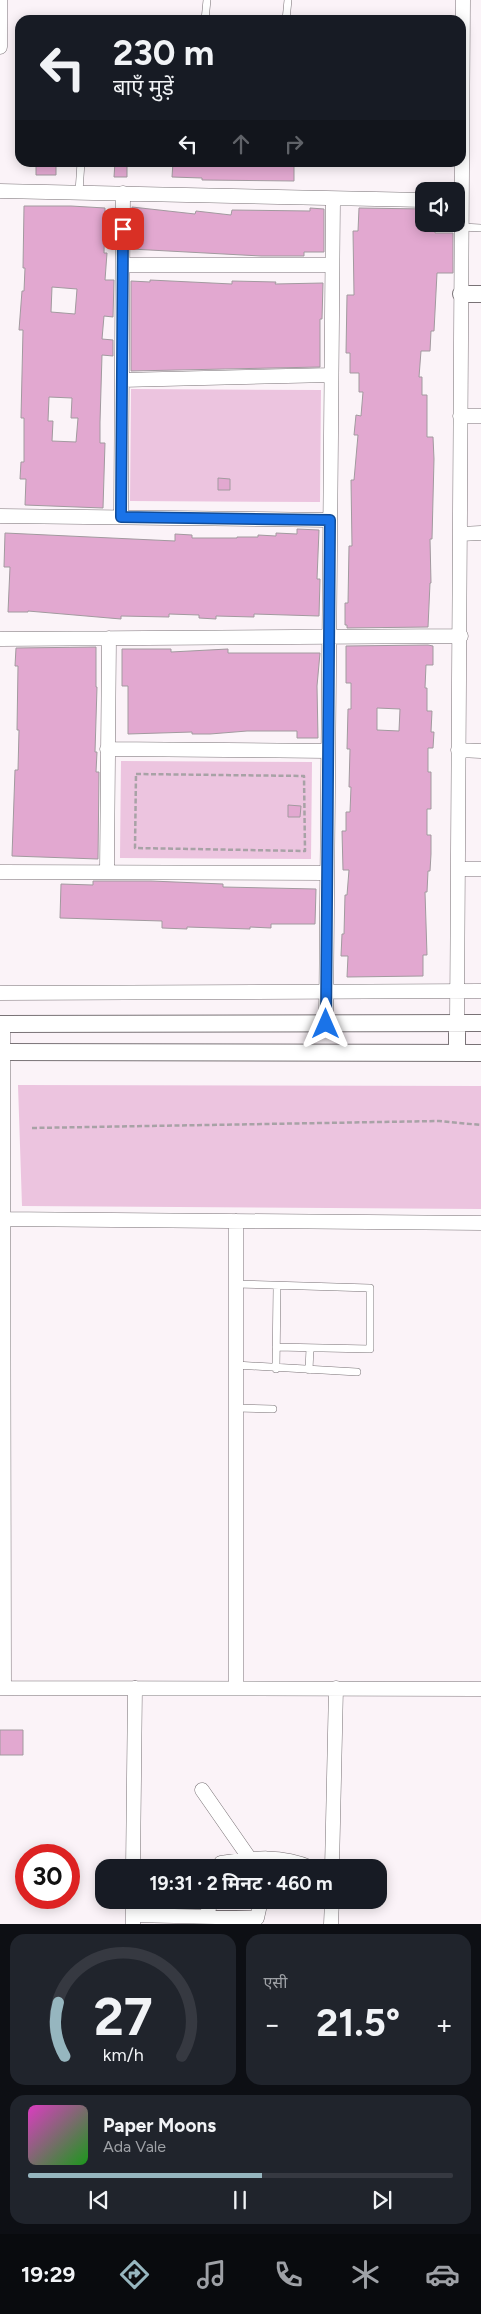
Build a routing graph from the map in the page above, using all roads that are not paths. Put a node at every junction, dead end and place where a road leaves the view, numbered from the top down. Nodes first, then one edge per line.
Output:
1 (0, 0) edge
2 (207, 0) edge
3 (288, 0) edge
4 (463, 0) edge
5 (206, 15) edge
6 (286, 15) edge
7 (463, 15) edge
8 (0, 47) edge
9 (81, 167) edge
10 (460, 167) edge
11 (459, 182) edge
12 (0, 191) edge
13 (79, 192) junction
14 (123, 193) junction
15 (333, 199) junction
16 (415, 200) edge
17 (465, 227) edge
18 (481, 228) edge
19 (461, 232) edge
20 (122, 265) junction
21 (332, 265) junction
22 (461, 294) junction
23 (481, 294) edge
24 (331, 375) junction
25 (122, 380) junction
26 (460, 416) junction
27 (481, 416) edge
28 (0, 516) edge
29 (121, 517) junction
30 (330, 520) junction
31 (481, 533) edge
32 (460, 534) junction
33 (460, 636) junction
34 (108, 638) junction
35 (331, 638) junction
36 (0, 639) edge
37 (107, 749) junction
38 (458, 750) junction
39 (481, 750) edge
40 (328, 751) junction
41 (458, 869) junction
42 (481, 869) edge
43 (0, 872) edge
44 (107, 872) junction
45 (327, 873) junction
46 (457, 991) junction
47 (481, 991) edge
48 (326, 992) junction
49 (0, 993) edge
50 (457, 1022) junction
51 (481, 1023) edge
52 (1, 1024) edge
53 (326, 1024) junction
54 (1, 1052) edge
55 (457, 1053) junction
56 (481, 1053) edge
57 (2, 1219) edge
58 (236, 1221) junction
59 (481, 1223) edge
60 (236, 1284) junction
61 (277, 1286) junction
62 (276, 1347) junction
63 (310, 1348) junction
64 (236, 1365) junction
65 (276, 1369) junction
66 (309, 1370) junction
67 (357, 1372) dead end
68 (237, 1408) junction
69 (273, 1409) dead end
70 (2, 1688) edge
71 (135, 1688) junction
72 (236, 1688) junction
73 (336, 1688) junction
74 (481, 1689) edge
75 (202, 1790) dead end
76 (134, 1859) edge
77 (250, 1859) joint
78 (284, 1859) edge
79 (332, 1859) edge
80 (208, 1909) edge
81 (332, 1909) edge
82 (206, 1916) junction
83 (133, 1919) edge
84 (257, 1921) edge
85 (331, 1924) edge

1 - 8 street
2 - 5 lane
3 - 6 lane
4 - 7 street
9 - 13 lane
10 - 11 street
12 - 13 street
13 - 14 street
14 - 15 street
14 - 20 street
15 - 16 street
15 - 21 street
17 - 18 lane
19 - 22 street
20 - 21 street
20 - 25 street
21 - 24 street
22 - 23 street
22 - 26 street
24 - 25 street
24 - 30 street
25 - 29 street
26 - 27 street
26 - 32 street
28 - 29 street
29 - 30 street
30 - 35 street
31 - 32 street
32 - 33 street
33 - 35 street
33 - 38 street
34 - 35 street
34 - 36 street
34 - 37 street
35 - 40 street
37 - 40 street
37 - 44 street
38 - 39 street
38 - 41 street
40 - 45 street
41 - 42 street
41 - 46 street
43 - 44 street
44 - 45 street
45 - 48 street
46 - 47 street
46 - 48 street
46 - 50 street
48 - 49 street
48 - 53 street
50 - 51 street
50 - 53 street
50 - 55 street
52 - 53 street
52 - 54 street
54 - 55 street
54 - 57 street
55 - 56 street
57 - 58 street
57 - 70 street
58 - 59 street
58 - 60 street
60 - 61 lane
60 - 64 street
61 - 62 lane
61 - 63 lane
62 - 63 lane
62 - 65 lane
63 - 66 lane
64 - 65 lane
64 - 68 street
65 - 66 lane
66 - 67 lane
68 - 69 lane
68 - 72 street
70 - 71 street
71 - 72 street
71 - 76 street
72 - 73 street
73 - 74 street
73 - 79 street
75 - 77 street
77 - 78 street
80 - 82 street
81 - 85 street
82 - 83 street
82 - 84 street

